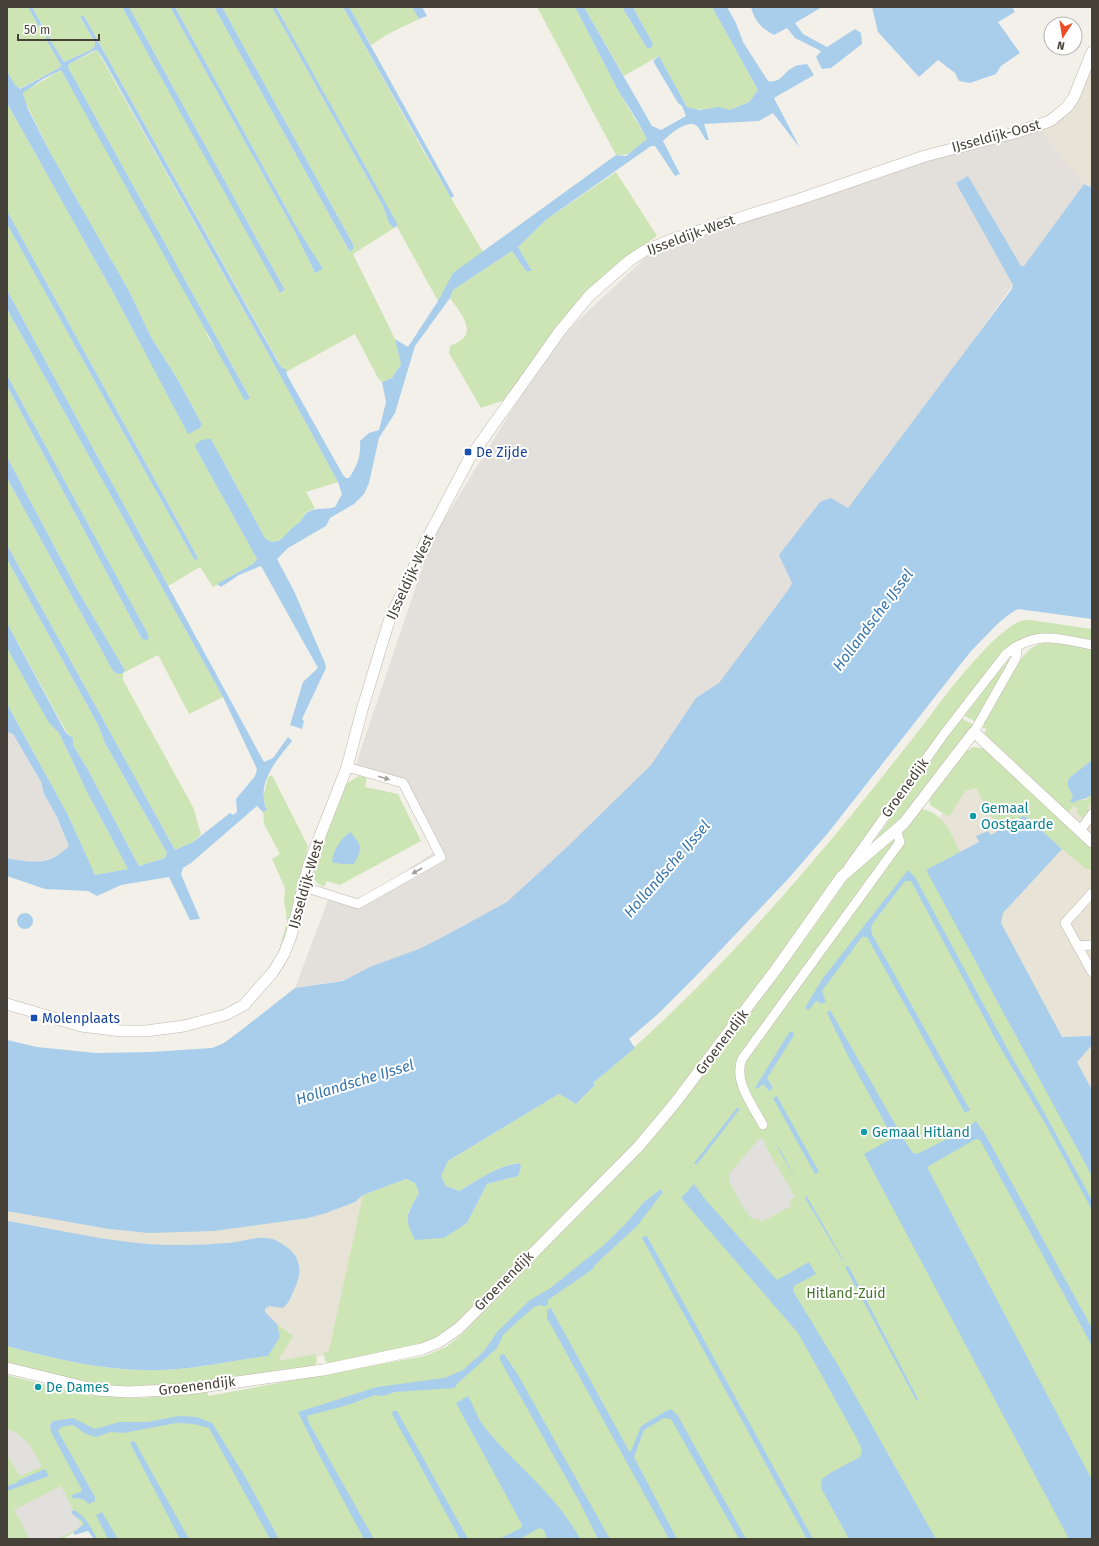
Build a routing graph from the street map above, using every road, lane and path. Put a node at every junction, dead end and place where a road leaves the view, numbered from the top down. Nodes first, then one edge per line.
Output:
1 (1092, 52) edge
2 (929, 154) joint
3 (1092, 645) edge
4 (1015, 646) junction
5 (974, 732) junction
6 (347, 767) junction
7 (1092, 814) edge
8 (896, 830) junction
9 (1080, 831) junction
10 (1092, 842) edge
11 (842, 876) junction
12 (304, 887) junction
13 (1092, 893) edge
14 (854, 906) joint
15 (1092, 945) edge
16 (1078, 946) junction
17 (1092, 972) edge
18 (7, 1004) edge
19 (761, 1121) dead end
20 (7, 1368) edge

1 - 2 street, IJsseldijk-Oost
2 - 6 street, IJsseldijk-West
3 - 4 street, Groenedijk
4 - 5 street, Groenedijk
4 - 11 street, Groenedijk
5 - 8 street, Groenedijk
5 - 9 street
6 - 12 street, IJsseldijk-West
6 -> 12 street
7 - 9 street
8 - 11 street, Groenedijk
8 - 14 street, Groenedijk
9 - 10 street
11 - 20 street, Groenendijk
12 - 18 street, IJsseldijk-West
13 - 16 street
14 - 19 street, Groenendijk
15 - 16 street
16 - 17 street

